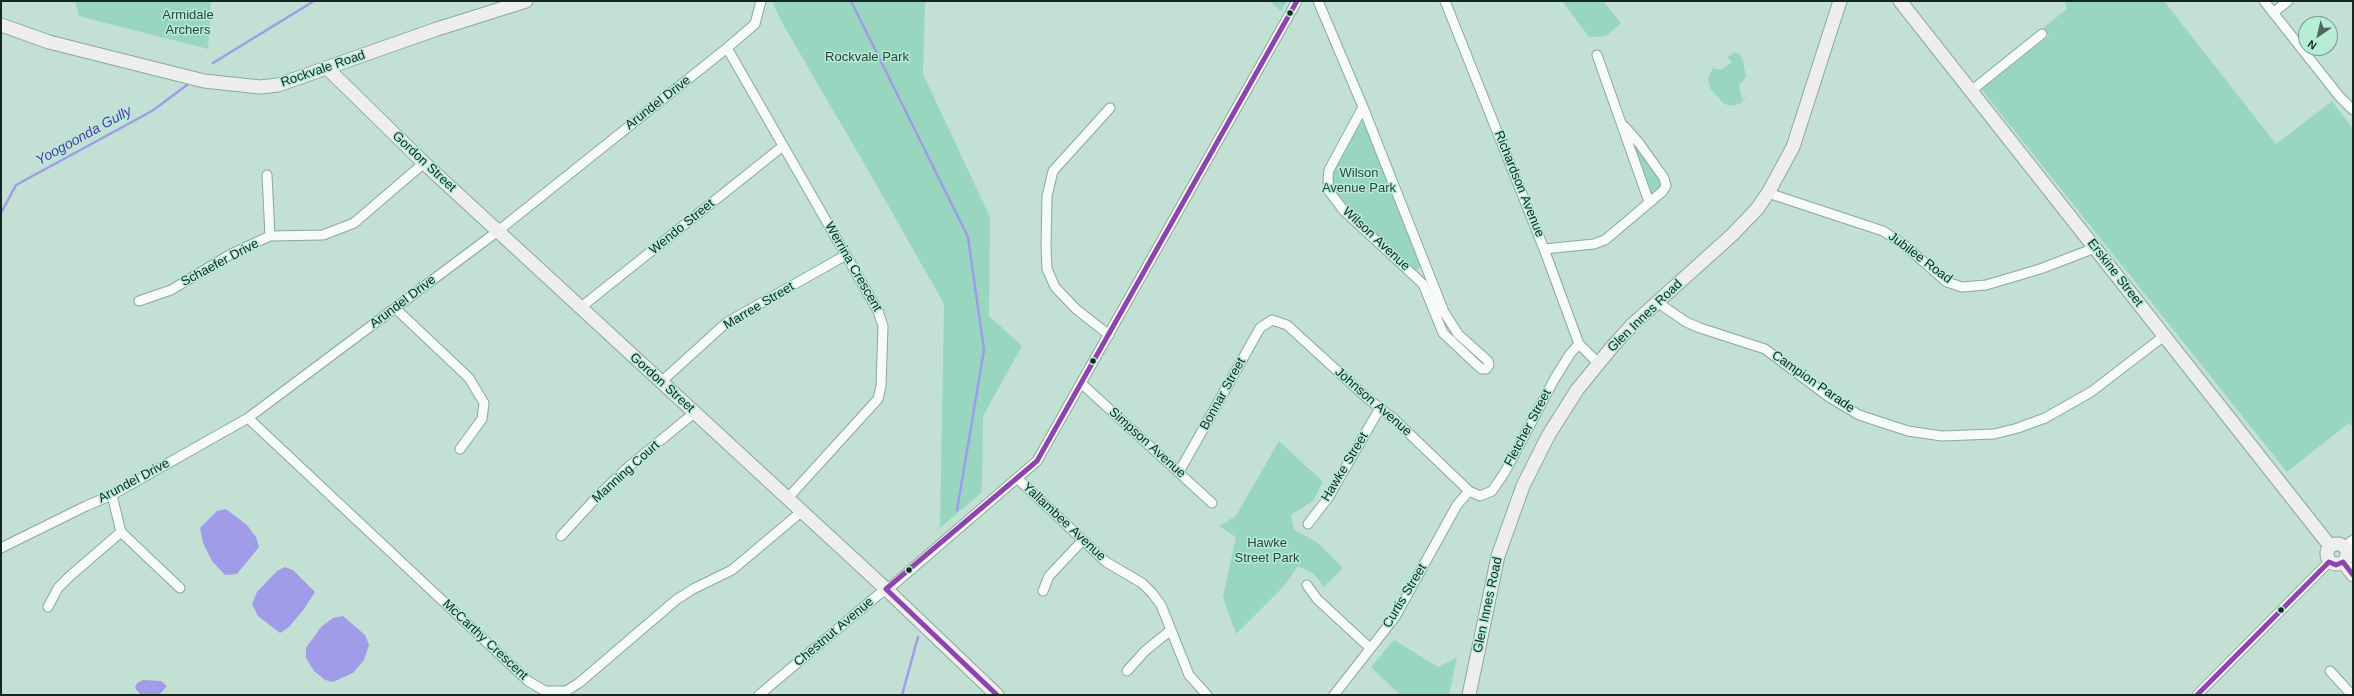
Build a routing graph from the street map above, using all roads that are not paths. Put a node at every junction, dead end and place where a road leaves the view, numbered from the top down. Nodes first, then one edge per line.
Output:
1 (526, 1) edge
2 (761, 1) edge
3 (1297, 1) edge
4 (1318, 1) edge
5 (1445, 1) edge
6 (1840, 1) edge
7 (2264, 1) edge
8 (2288, 1) edge
9 (1905, 3) edge
10 (2273, 13) junction
11 (1, 25) edge
12 (2042, 34) dead end
13 (727, 48) junction
14 (1597, 55) dead end
15 (328, 69) junction
16 (1971, 91) junction
17 (1363, 107) junction
18 (1110, 108) dead end
19 (2352, 108) edge
20 (1624, 126) junction
21 (783, 146) junction
22 (424, 163) junction
23 (267, 175) dead end
24 (1768, 193) junction
25 (1649, 202) junction
26 (498, 231) junction
27 (270, 236) junction
28 (2095, 248) junction
29 (1544, 249) junction
30 (846, 255) junction
31 (1427, 282) junction
32 (139, 301) dead end
33 (1657, 302) junction
34 (395, 308) junction
35 (580, 308) junction
36 (1272, 320) joint
37 (1109, 335) junction
38 (2164, 336) junction
39 (1462, 344) dead end
40 (1579, 344) junction
41 (1598, 363) junction
42 (661, 382) junction
43 (1082, 384) junction
44 (1380, 408) junction
45 (694, 412) junction
46 (248, 418) junction
47 (460, 449) dead end
48 (1179, 472) junction
49 (1018, 479) junction
50 (1468, 491) junction
51 (112, 496) junction
52 (787, 499) junction
53 (1212, 503) dead end
54 (801, 512) junction
55 (1308, 524) dead end
56 (120, 532) junction
57 (561, 536) dead end
58 (1082, 541) junction
59 (2348, 543) edge
60 (2330, 546) junction
61 (1, 548) edge
62 (2329, 562) junction
63 (2343, 562) junction
64 (2353, 575) edge
65 (1307, 585) dead end
66 (180, 588) dead end
67 (886, 589) junction
68 (1043, 591) dead end
69 (48, 607) dead end
70 (1172, 630) junction
71 (1370, 648) junction
72 (1126, 671) dead end
73 (2330, 671) dead end
74 (759, 695) edge
75 (997, 695) edge
76 (1207, 695) edge
77 (1334, 695) edge
78 (1469, 695) edge
79 (2197, 695) edge
80 (2352, 695) edge

1 - 15 street, Rockvale Road
2 - 13 street, Arundel Drive
3 - 37 street, Chestnut Avenue
4 - 17 street, Wilson Avenue
5 - 29 street, Richardson Avenue
6 - 24 street, Glen Innes Road
7 - 10 street
8 - 10 street
9 - 16 street, Erskine Street
10 - 19 street
11 - 15 street, Rockvale Road
12 - 16 street
13 - 21 street, Werrina Crescent
13 - 26 street, Arundel Drive
14 - 20 street
15 - 22 street, Gordon Street
16 - 28 street, Erskine Street
17 - 31 street, Wilson Avenue
17 - 31 street, Wilson Avenue
18 - 37 street
20 - 25 street
20 - 25 street
21 - 30 street, Werrina Crescent
21 - 35 street, Wendo Street
22 - 26 street, Gordon Street
22 - 27 street, Schaefer Drive
23 - 27 street
24 - 28 street, Jubilee Road
24 - 33 street, Glen Innes Road
25 - 29 street
26 - 34 street, Arundel Drive
26 - 35 street, Gordon Street
27 - 32 street, Schaefer Drive
28 - 38 street, Erskine Street
29 - 40 street, Richardson Avenue
30 - 42 street, Marree Street
30 - 52 street, Werrina Crescent
31 - 39 street, Wilson Avenue
33 - 38 street, Campion Parade
33 - 41 street, Glen Innes Road
34 - 46 street, Arundel Drive
34 - 47 street
35 - 42 street, Gordon Street
36 - 44 street, Johnson Avenue
36 - 48 street, Bonnar Street
37 - 43 street, Chestnut Avenue
38 - 60 street, Erskine Street
40 - 41 street, Richardson Avenue
40 - 50 street, Fletcher Street
41 - 78 street, Glen Innes Road
42 - 45 street, Gordon Street
43 - 48 street, Simpson Avenue
43 - 49 street, Chestnut Avenue
44 - 50 street, Johnson Avenue
44 - 55 street, Hawke Street
45 - 52 street, Gordon Street
45 - 57 street, Manning Court
46 - 51 street, Arundel Drive
46 - 54 street, McCarthy Crescent
48 - 53 street, Simpson Avenue
49 - 58 street, Yallambee Avenue
49 - 67 street, Chestnut Avenue
50 - 71 street, Curtis Street
51 - 56 street
51 - 61 street, Arundel Drive
52 - 54 street, Gordon Street
54 - 67 street, Gordon Street
56 - 66 street
56 - 69 street
58 - 68 street
58 - 70 street, Yallambee Avenue
59 - 60 street
59 - 63 street
60 - 62 street
62 - 63 street
62 - 79 street
63 - 64 street
65 - 71 street
67 - 74 street, Chestnut Avenue
67 - 75 street, Gordon Street
70 - 72 street
70 - 76 street, Yallambee Avenue
71 - 77 street, Curtis Street
73 - 80 street

